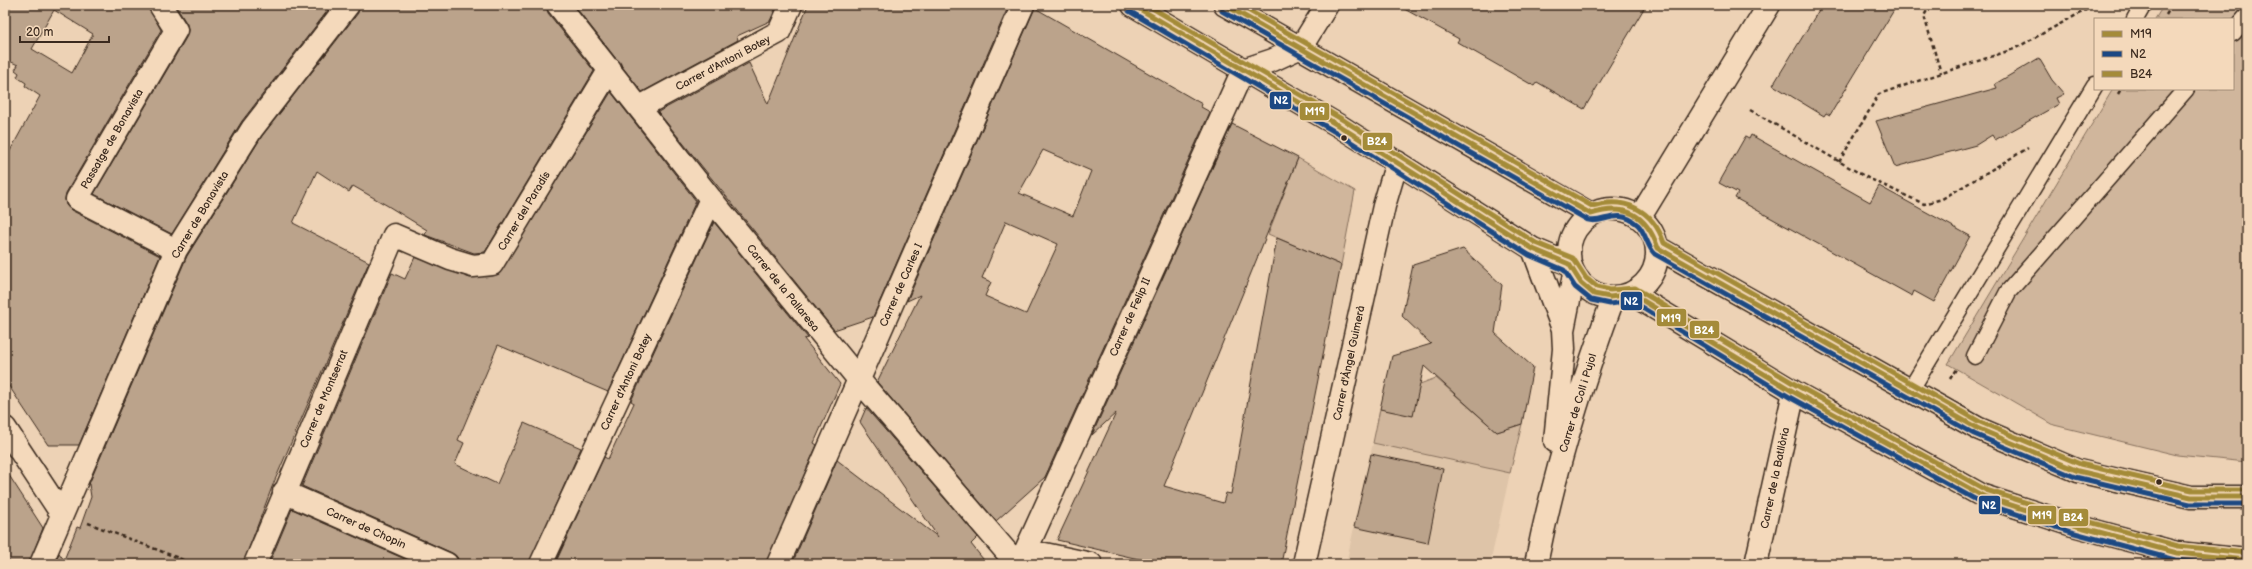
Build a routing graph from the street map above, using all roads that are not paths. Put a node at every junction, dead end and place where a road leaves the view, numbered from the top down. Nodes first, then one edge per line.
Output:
1 (160, 5) edge
2 (348, 5) edge
3 (558, 5) edge
4 (791, 5) edge
5 (1023, 5) edge
6 (1133, 5) edge
7 (1225, 5) edge
8 (1327, 5) edge
9 (1769, 5) edge
10 (2144, 5) edge
11 (2247, 16) edge
12 (2136, 18) edge
13 (2234, 32) edge
14 (1301, 47) junction
15 (610, 69) junction
16 (1243, 70) junction
17 (2094, 87) edge
18 (2185, 90) edge
19 (640, 107) junction
20 (1397, 162) junction
21 (711, 200) junction
22 (1591, 214) junction
23 (1640, 217) junction
24 (394, 235) joint
25 (1658, 248) junction
26 (1533, 249) junction
27 (176, 250) junction
28 (1572, 269) junction
29 (1622, 297) junction
30 (1563, 330) junction
31 (1975, 356) dead end
32 (860, 381) junction
33 (1912, 389) junction
34 (1794, 392) junction
35 (5, 428) edge
36 (284, 492) junction
37 (2247, 497) edge
38 (1547, 508) junction
39 (61, 513) junction
40 (1020, 559) edge
41 (2247, 560) edge
42 (41, 564) edge
43 (255, 564) edge
44 (447, 564) edge
45 (541, 564) edge
46 (778, 564) edge
47 (1091, 564) edge
48 (1304, 564) edge
49 (1536, 564) edge
50 (1756, 564) edge

1 - 27 street, Passatge de Bonavista
2 - 27 street, Carrer de Bonavista
3 - 15 street, Carrer de la Pallaresa
4 - 19 street, Carrer d'Antoni Botey
5 - 32 street, Carrer de Carles I
6 - 16 street
7 - 14 street
8 - 14 street
9 - 23 street
10 - 12 lane
11 - 13 lane
14 - 16 street
14 - 22 street
15 - 19 street, Carrer de la Pallaresa
15 - 24 street, Carrer del Paradís
16 - 20 street
16 - 40 street, Carrer de Felip II
17 - 33 lane
18 - 31 lane
19 - 21 street, Carrer de la Pallaresa
20 - 26 street
20 - 48 street, Carrer d'Àngel Guimerà
21 - 32 street, Carrer de la Pallaresa
21 - 45 street, Carrer d'Antoni Botey
22 - 23 street
22 - 28 street
23 - 25 street
24 - 36 street, Carrer de Montserrat
25 - 29 street
25 - 33 street
26 - 28 street
26 - 30 street, Carrer de Coll i Pujol
27 - 39 street, Carrer de Bonavista
28 - 29 street
28 - 30 street, Carrer de Coll i Pujol
29 - 34 street
29 - 38 street, Carrer de Coll i Pujol
30 - 38 street, Carrer de Coll i Pujol
32 - 40 street, Carrer de la Pallaresa
32 - 46 street, Carrer de Carles I
33 - 37 street
34 - 41 street
34 - 50 street, Carrer de la Batllòria
35 - 39 street
36 - 43 street, Carrer de Montserrat
36 - 44 street, Carrer de Chopin
38 - 49 street, Carrer de Coll i Pujol
39 - 42 street, Carrer de Bonavista
40 - 47 street

